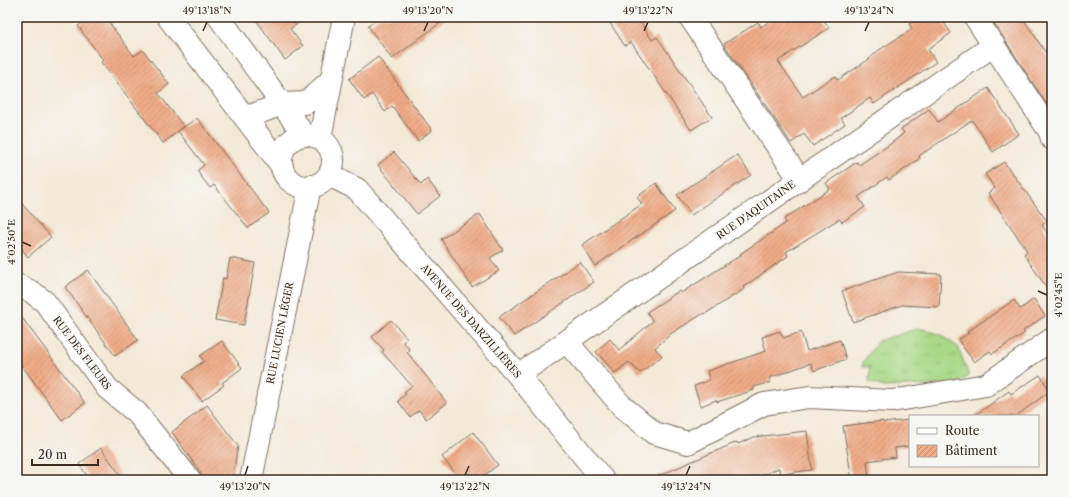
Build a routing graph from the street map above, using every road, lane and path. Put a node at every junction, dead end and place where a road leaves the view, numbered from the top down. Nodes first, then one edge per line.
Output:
1 (168, 17) edge
2 (219, 17) edge
3 (344, 17) edge
4 (975, 17) edge
5 (696, 19) edge
6 (994, 45) junction
7 (331, 80) junction
8 (282, 104) junction
9 (245, 118) junction
10 (312, 137) junction
11 (1052, 139) edge
12 (282, 166) junction
13 (329, 175) junction
14 (800, 180) junction
15 (310, 186) junction
16 (17, 285) edge
17 (1052, 339) edge
18 (566, 341) junction
19 (518, 374) junction
20 (190, 480) edge
21 (251, 480) edge
22 (603, 480) edge

1 - 9 street
2 - 8 street
3 - 7 street
4 - 6 street
5 - 14 street
6 - 11 street
6 - 14 street, RUE D'AQUITAINE
7 - 8 street
7 - 10 street
8 - 9 street
8 - 10 street
9 - 12 street
10 - 12 street
10 - 13 street
12 - 15 street
13 - 15 street
13 - 19 street, AVENUE DES DARZILLIÈRES
14 - 18 street, RUE D'AQUITAINE
15 - 21 street, RUE LUCIEN LÉGER
16 - 20 street, RUE DES FLEURS
17 - 18 street
18 - 19 street, RUE D'AQUITAINE
19 - 22 street, AVENUE DES DARZILLIÈRES

